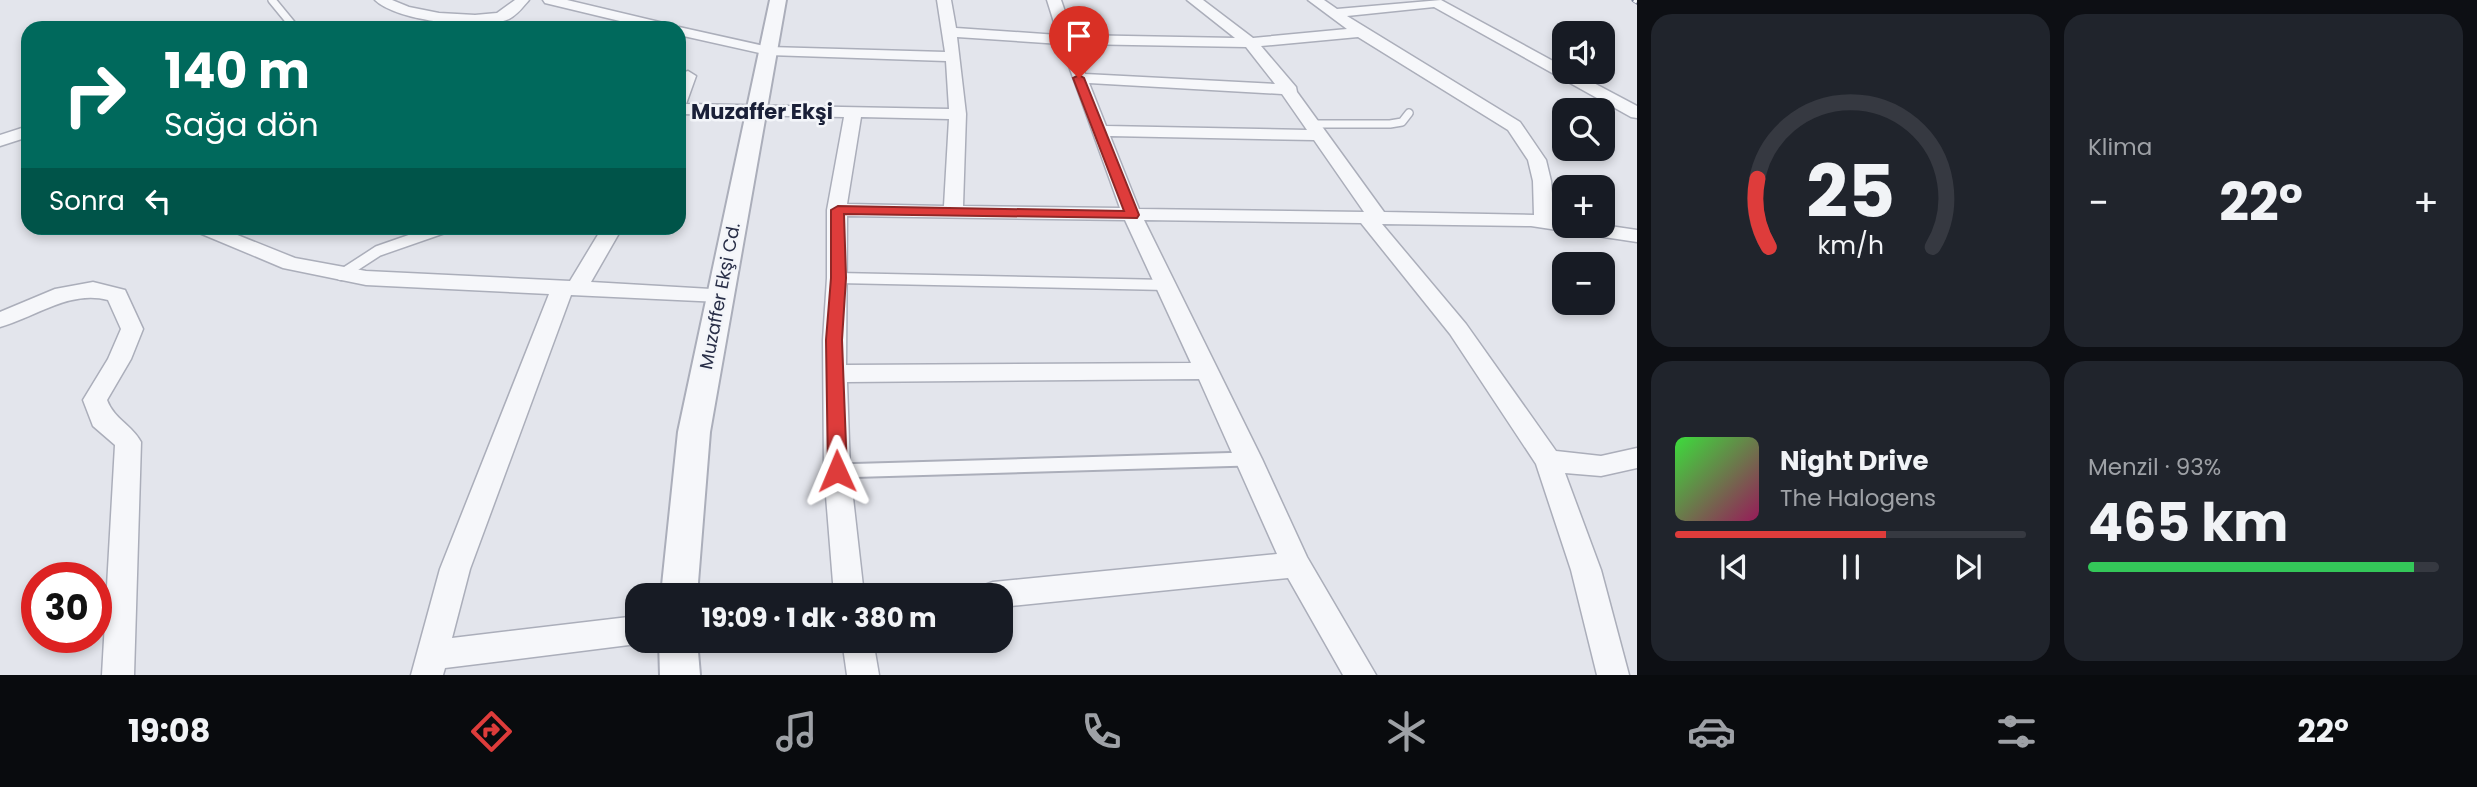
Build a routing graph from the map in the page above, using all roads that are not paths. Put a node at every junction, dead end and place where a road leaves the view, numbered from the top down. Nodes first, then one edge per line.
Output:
1 (272, 0) edge
2 (382, 0) edge
3 (449, 0) edge
4 (522, 0) edge
5 (550, 0) edge
6 (778, 0) edge
7 (944, 0) edge
8 (1054, 0) edge
9 (1194, 0) edge
10 (1315, 0) edge
11 (1434, 2) edge
12 (1335, 13) junction
13 (432, 16) junction
14 (287, 21) edge
15 (638, 21) edge
16 (947, 32) junction
17 (1361, 32) junction
18 (686, 33) edge
19 (1067, 40) junction
20 (1250, 43) junction
21 (769, 51) junction
22 (953, 57) junction
23 (688, 76) dead end
24 (1079, 78) junction
25 (686, 82) edge
26 (1290, 90) junction
27 (686, 109) edge
28 (756, 110) junction
29 (853, 112) junction
30 (1409, 113) dead end
31 (1637, 113) edge
32 (958, 114) junction
33 (1317, 130) junction
34 (1099, 131) junction
35 (21, 134) edge
36 (0, 141) edge
37 (838, 210) junction
38 (953, 212) junction
39 (1132, 215) junction
40 (1373, 218) junction
41 (1544, 222) junction
42 (1552, 223) edge
43 (1615, 233) edge
44 (220, 235) edge
45 (424, 235) edge
46 (607, 235) edge
47 (1637, 236) edge
48 (341, 275) junction
49 (838, 278) junction
50 (1166, 285) junction
51 (569, 289) junction
52 (720, 295) junction
53 (0, 320) edge
54 (1205, 371) junction
55 (836, 374) junction
56 (1637, 458) edge
57 (1249, 459) junction
58 (1548, 461) junction
59 (837, 471) junction
60 (1296, 565) junction
61 (680, 583) edge
62 (848, 583) edge
63 (1013, 593) edge
64 (625, 632) edge
65 (679, 653) edge
66 (859, 653) edge
67 (429, 665) edge
68 (118, 675) edge
69 (680, 675) edge
70 (863, 675) edge
71 (1360, 675) edge
72 (1614, 675) edge

1 - 14 lane
2 - 13 street
3 - 13 street
4 - 13 street
5 - 15 street
6 - 21 street, Muzaffer Ekşi Cd.
7 - 16 street
8 - 19 street
9 - 20 street
10 - 12 street
11 - 12 street
11 - 31 street
12 - 17 street
16 - 19 street
16 - 22 street
17 - 20 street
17 - 41 street
18 - 21 street
19 - 20 street
19 - 24 street
20 - 26 street
21 - 22 street
21 - 28 street, Muzaffer Ekşi Cd.
22 - 32 street
23 - 25 street
24 - 26 street
24 - 34 street
26 - 33 street
27 - 28 street
28 - 29 street
28 - 52 street, Muzaffer Ekşi Cd.
29 - 32 street
29 - 37 street
30 - 33 lane
32 - 38 street
33 - 34 street
33 - 40 street
34 - 39 street
35 - 36 street
37 - 38 street
37 - 49 street
38 - 39 street
39 - 40 street
39 - 50 street
40 - 41 street
40 - 58 street
41 - 42 street
43 - 47 street
44 - 48 street
45 - 48 lane
46 - 51 street
48 - 51 street
49 - 50 lane
49 - 55 street
50 - 54 street
51 - 52 street
51 - 67 street
52 - 61 street, Muzaffer Ekşi Cd.
53 - 68 street
54 - 55 street
54 - 57 street
55 - 59 street
56 - 58 street
57 - 59 lane
57 - 60 street
58 - 72 street
59 - 62 street
60 - 63 street
60 - 71 street
64 - 67 street
65 - 69 street
66 - 70 street

